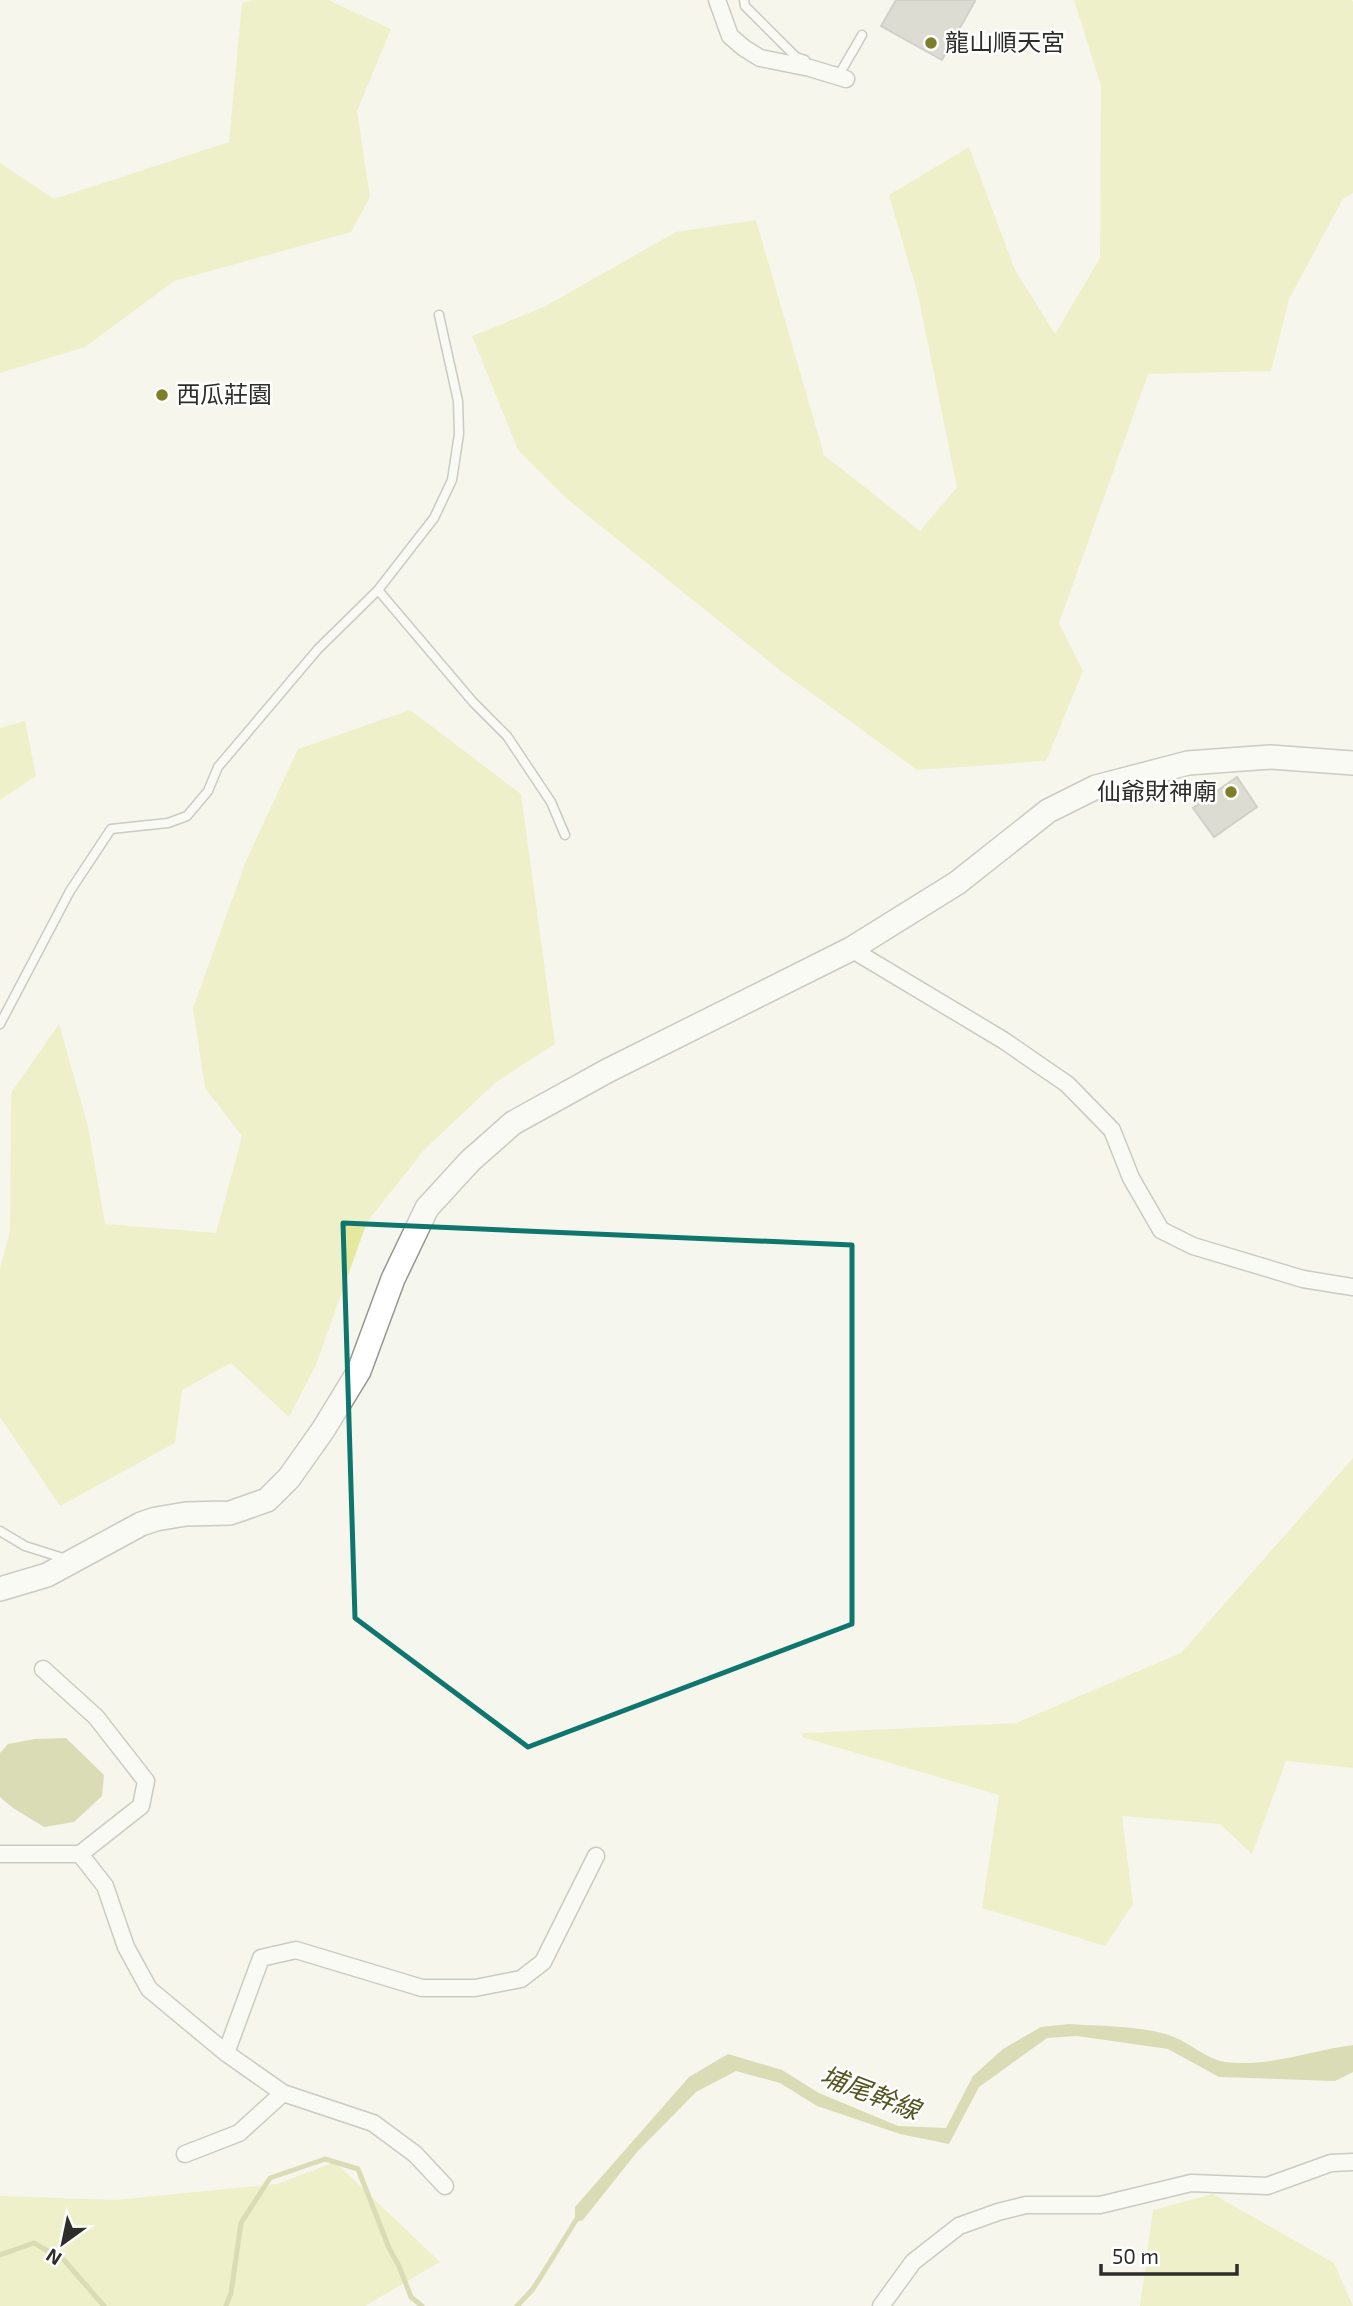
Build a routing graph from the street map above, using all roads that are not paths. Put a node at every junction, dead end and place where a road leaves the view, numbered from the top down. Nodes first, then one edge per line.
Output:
1 (717, 0) edge
2 (744, 0) edge
3 (862, 35) dead end
4 (846, 79) dead end
5 (439, 315) dead end
6 (378, 590) junction
7 (1353, 763) edge
8 (565, 835) dead end
9 (851, 949) junction
10 (0, 1024) edge
11 (1353, 1287) edge
12 (0, 1531) edge
13 (72, 1560) junction
14 (0, 1589) edge
15 (43, 1669) dead end
16 (0, 1854) edge
17 (80, 1854) junction
18 (596, 1856) dead end
19 (226, 2053) junction
20 (283, 2093) junction
21 (185, 2154) dead end
22 (1353, 2162) edge
23 (445, 2186) dead end
24 (881, 2306) edge

1 - 4 street
2 - 3 lane
5 - 6 lane
6 - 8 lane
6 - 10 lane
7 - 9 street
9 - 11 street
9 - 13 street
12 - 13 lane
13 - 14 street
15 - 17 street
16 - 17 street
17 - 19 street
18 - 19 street
19 - 20 street
20 - 21 street
20 - 23 street
22 - 24 street

